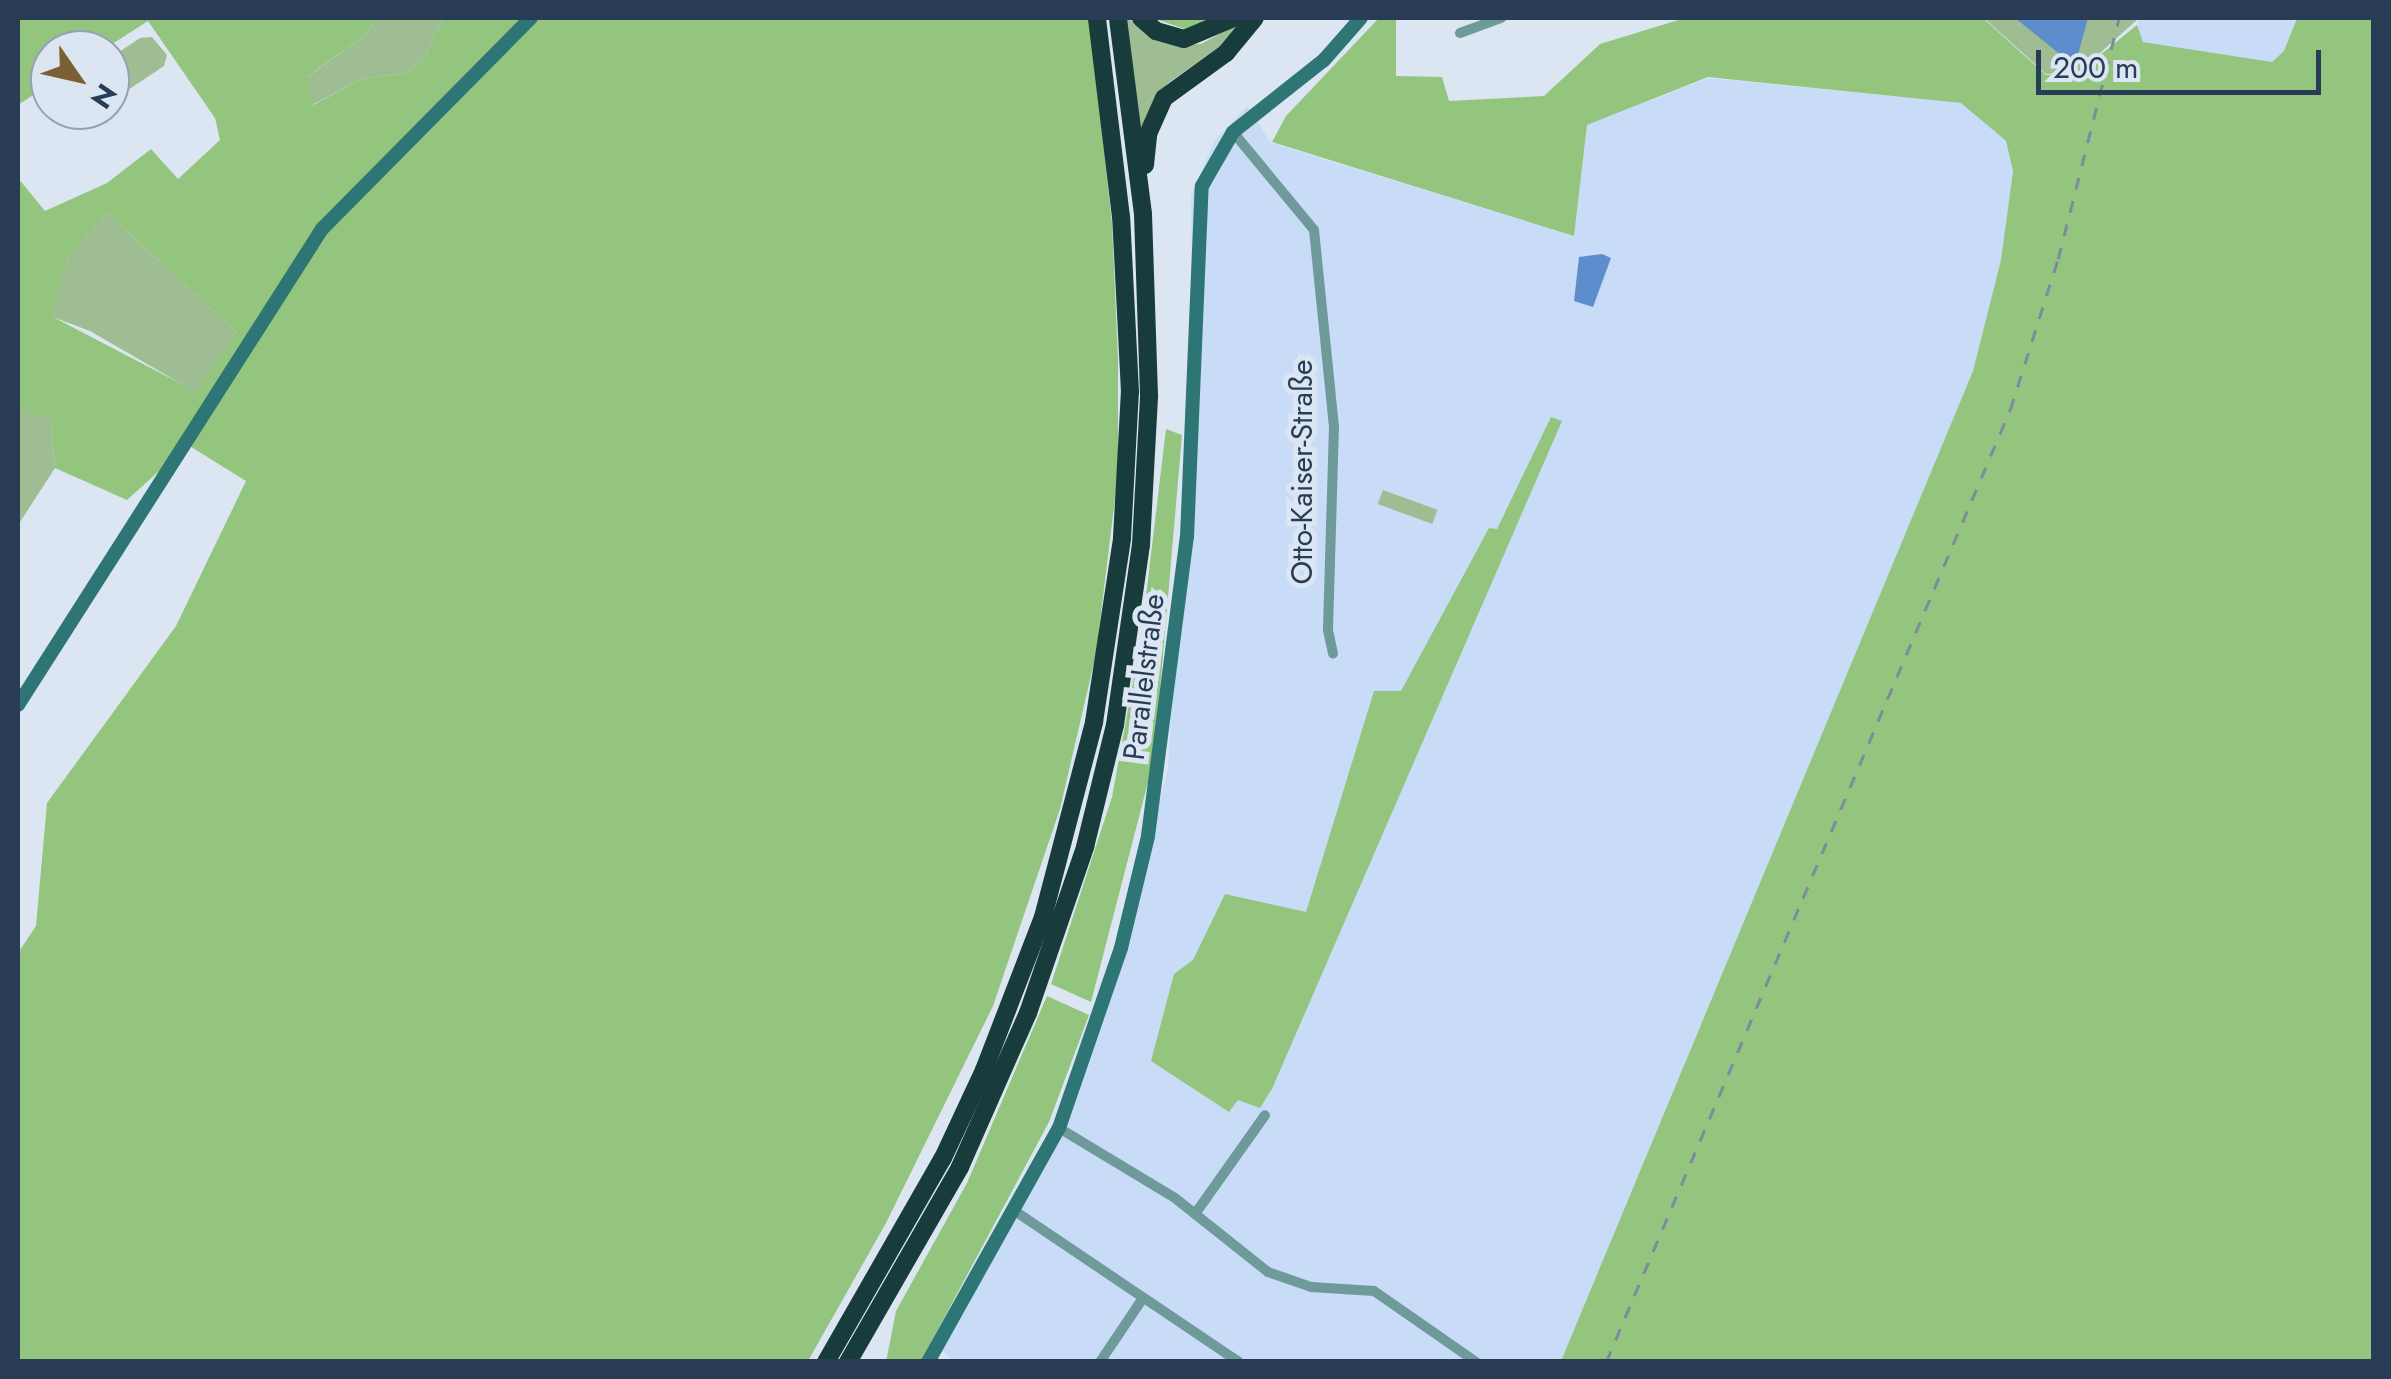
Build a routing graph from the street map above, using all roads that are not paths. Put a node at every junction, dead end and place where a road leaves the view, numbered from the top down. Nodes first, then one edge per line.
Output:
1 (531, 18) edge
2 (1097, 18) edge
3 (1118, 18) edge
4 (1141, 18) edge
5 (1234, 18) edge
6 (1255, 18) edge
7 (1361, 18) edge
8 (1501, 18) edge
9 (1460, 33) dead end
10 (1233, 132) junction
11 (1142, 214) junction
12 (1333, 653) dead end
13 (18, 705) edge
14 (1265, 1115) dead end
15 (1059, 1128) junction
16 (1012, 1209) junction
17 (1195, 1214) junction
18 (1143, 1298) junction
19 (826, 1362) edge
20 (848, 1362) edge
21 (928, 1362) edge
22 (1100, 1362) edge
23 (1239, 1362) edge
24 (1476, 1362) edge

1 - 13 street
2 - 19 highway
3 - 11 highway
4 - 5 highway
6 - 11 highway
7 - 10 street, Parallelstraße
8 - 9 street
10 - 12 street, Otto-Kaiser-Straße
10 - 15 street, Parallelstraße
11 - 20 highway
14 - 17 street
15 - 16 street, Parallelstraße
15 - 17 street
16 - 18 street
16 - 21 street, Parallelstraße
17 - 24 street
18 - 22 street
18 - 23 street

